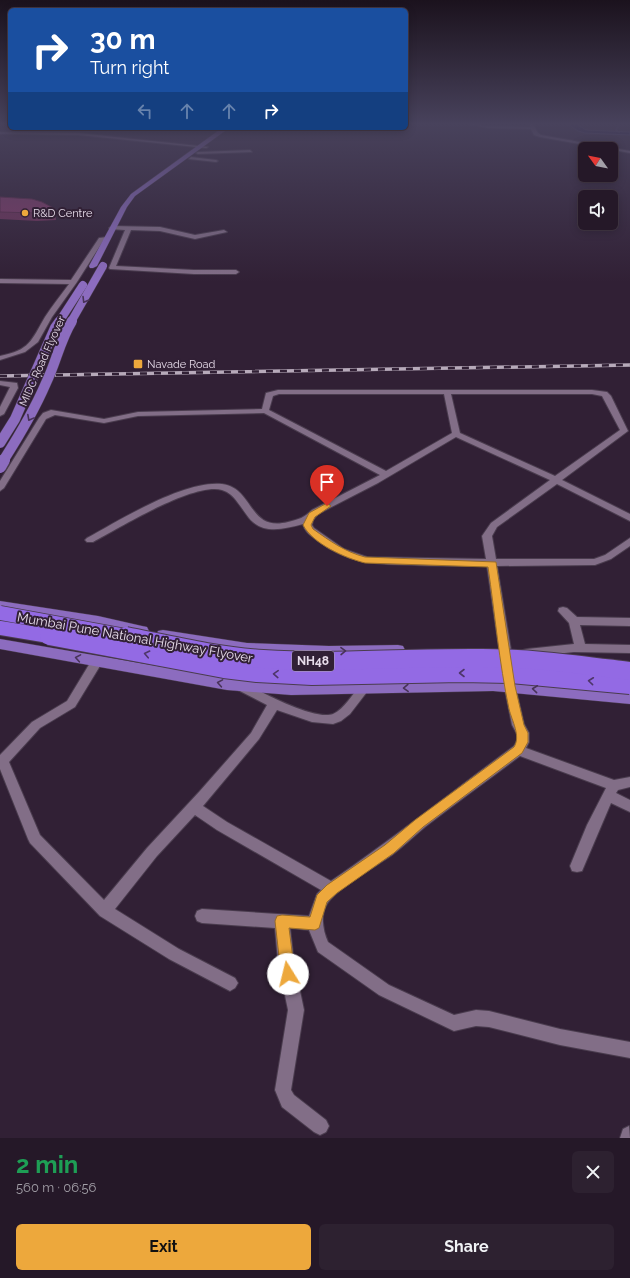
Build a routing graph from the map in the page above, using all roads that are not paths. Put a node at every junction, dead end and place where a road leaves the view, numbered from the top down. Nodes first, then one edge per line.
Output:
1 (161, 176) edge
2 (167, 176) edge
3 (112, 228) junction
4 (121, 228) junction
5 (129, 228) junction
6 (224, 232) dead end
7 (107, 239) junction
8 (116, 239) dead end
9 (100, 263) junction
10 (236, 272) dead end
11 (0, 281) edge
12 (74, 282) junction
13 (0, 358) edge
14 (0, 383) edge
15 (447, 392) junction
16 (266, 411) junction
17 (0, 414) edge
18 (627, 431) edge
19 (456, 434) junction
20 (0, 443) edge
21 (0, 467) edge
22 (385, 474) junction
23 (556, 480) junction
24 (0, 488) edge
25 (630, 518) edge
26 (309, 519) junction
27 (90, 540) dead end
28 (627, 546) edge
29 (492, 564) junction
30 (0, 606) edge
31 (563, 611) dead end
32 (0, 613) edge
33 (574, 621) junction
34 (630, 622) edge
35 (0, 628) edge
36 (0, 644) edge
37 (580, 648) junction
38 (630, 649) edge
39 (505, 651) junction
40 (527, 652) junction
41 (97, 661) junction
42 (630, 663) edge
43 (630, 671) edge
44 (238, 685) junction
45 (630, 685) edge
46 (509, 686) junction
47 (364, 688) junction
48 (630, 698) edge
49 (274, 704) junction
50 (518, 750) junction
51 (1, 761) edge
52 (630, 782) edge
53 (611, 791) junction
54 (630, 806) edge
55 (194, 807) junction
56 (577, 866) dead end
57 (332, 889) junction
58 (105, 911) junction
59 (202, 916) dead end
60 (282, 921) junction
61 (315, 923) junction
62 (230, 983) dead end
63 (630, 1050) edge
64 (320, 1126) dead end
65 (630, 1135) edge
66 (629, 1138) edge

1 - 3 main road
2 - 4 main road
3 - 4 street
3 - 7 main road
4 - 5 street
4 - 8 main road
5 - 6 street
5 - 10 street
7 - 9 main road
7 - 12 street
9 - 20 main road, MIDC Road Flyover, bridge
9 -> 21 main road, MIDC Road Flyover, bridge
11 - 12 street
12 - 13 street
14 - 17 street
15 - 16 street
15 - 18 street
15 - 19 street
16 - 22 street
16 - 24 street
18 - 23 street
19 - 22 street
19 - 23 street
22 - 26 street
23 - 25 street
23 - 29 street
26 - 27 street
26 - 29 street
28 - 29 street
29 - 39 street
30 -> 39 main road
31 - 33 street
32 - 43 highway, Mumbai Pune National Highway Flyover / NH48, bridge
33 - 34 street
33 - 37 street
45 -> 35 highway, Mumbai Pune National Highway Flyover / NH48, bridge
41 -> 36 main road
37 - 38 street
37 - 40 street
39 - 40 main road
39 - 46 street
40 - 42 main road
44 -> 41 main road
41 - 51 street
44 - 47 main road
44 - 49 street
46 -> 47 main road
48 -> 46 main road
46 - 50 street
47 - 49 street
49 - 55 street
50 - 53 street
50 - 57 street
51 - 58 street
52 - 53 street
53 - 54 street
53 - 56 street
55 - 57 street
55 - 58 street
57 - 61 street
58 - 62 street
59 - 60 street
60 - 61 street
60 - 64 street
61 - 63 street
65 - 66 street

